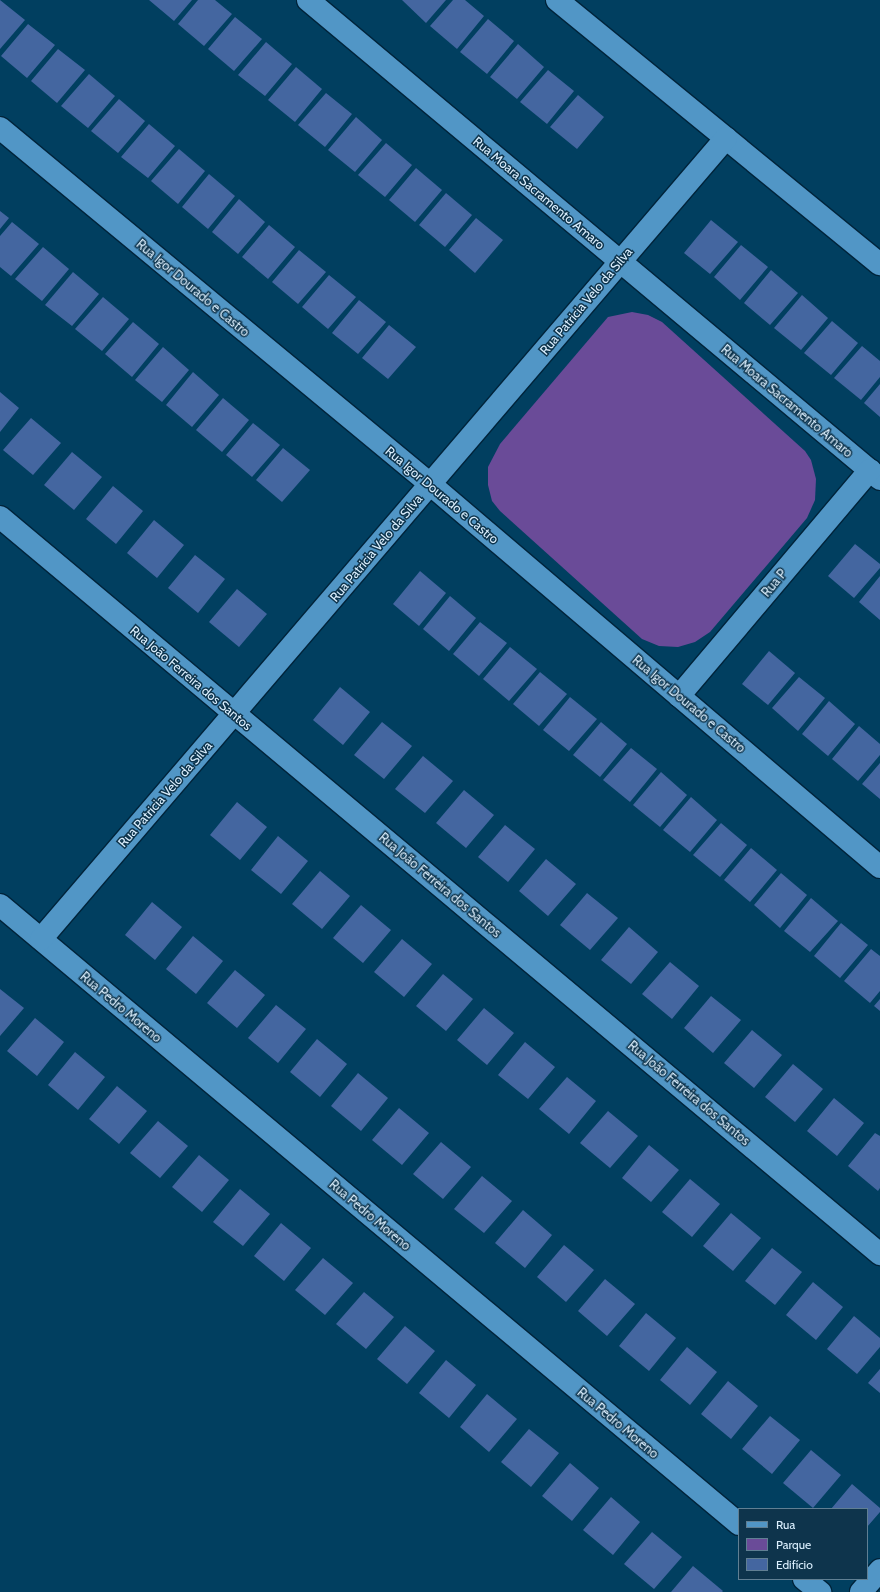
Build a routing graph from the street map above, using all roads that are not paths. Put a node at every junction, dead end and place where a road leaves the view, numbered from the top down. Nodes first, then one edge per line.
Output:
1 (308, 0) edge
2 (556, 0) edge
3 (0, 128) edge
4 (726, 138) junction
5 (620, 261) junction
6 (880, 264) edge
7 (875, 475) edge
8 (430, 484) junction
9 (0, 517) edge
10 (679, 696) junction
11 (234, 713) junction
12 (880, 867) edge
13 (0, 905) edge
14 (41, 940) junction
15 (880, 1254) edge
16 (738, 1523) edge
17 (880, 1570) edge
18 (805, 1580) edge
19 (820, 1592) edge
20 (861, 1592) edge

1 - 5 street, Rua Moara Sacramento Amaro
2 - 4 street
3 - 8 street, Rua Igor Dourado e Castro
4 - 5 street, Rua Patricia Velo da Silva
4 - 6 street
5 - 7 street, Rua Moara Sacramento Amaro
5 - 8 street, Rua Patricia Velo da Silva
7 - 10 street, Rua P
8 - 10 street, Rua Igor Dourado e Castro
8 - 11 street, Rua Patricia Velo da Silva
9 - 11 street, Rua João Ferreira dos Santos
10 - 12 street, Rua Igor Dourado e Castro
11 - 14 street, Rua Patricia Velo da Silva
11 - 15 street, Rua João Ferreira dos Santos
13 - 14 street, Rua Pedro Moreno
14 - 16 street, Rua Pedro Moreno
17 - 20 street
18 - 19 street

